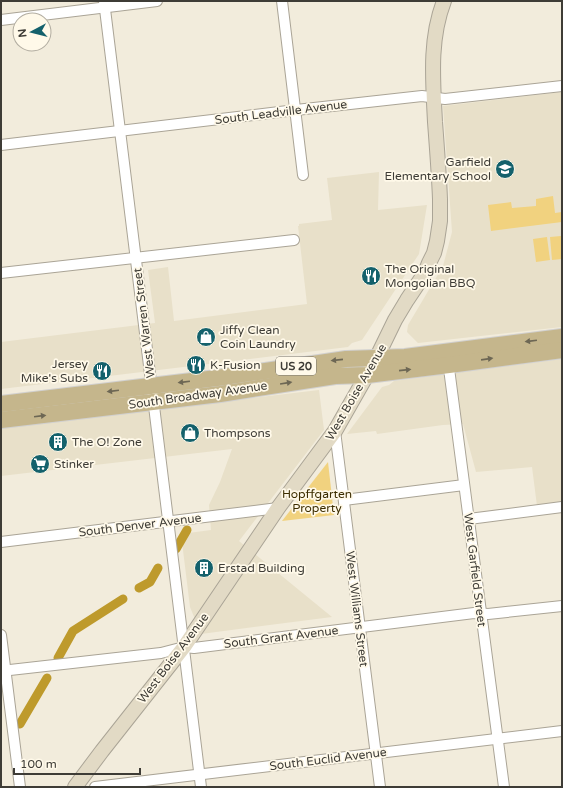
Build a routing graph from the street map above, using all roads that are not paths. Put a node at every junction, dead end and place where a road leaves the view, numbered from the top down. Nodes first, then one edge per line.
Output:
1 (157, 1) edge
2 (282, 1) edge
3 (444, 1) edge
4 (105, 4) edge
5 (1, 20) edge
6 (562, 86) edge
7 (434, 98) junction
8 (296, 110) junction
9 (120, 131) junction
10 (1, 146) edge
11 (303, 175) dead end
12 (294, 240) dead end
13 (136, 258) junction
14 (1, 273) edge
15 (562, 337) edge
16 (562, 350) edge
17 (376, 359) junction
18 (448, 359) junction
19 (367, 374) junction
20 (153, 394) junction
21 (1, 404) edge
22 (1, 420) edge
23 (335, 431) junction
24 (464, 485) junction
25 (344, 500) junction
26 (562, 507) edge
27 (278, 508) junction
28 (469, 520) junction
29 (168, 521) junction
30 (1, 542) edge
31 (562, 606) edge
32 (481, 614) junction
33 (360, 628) junction
34 (1, 635) edge
35 (184, 647) junction
36 (3, 671) edge
37 (562, 731) edge
38 (497, 739) junction
39 (376, 753) junction
40 (200, 774) junction
41 (20, 787) edge
42 (75, 787) edge
43 (94, 787) edge
44 (201, 787) edge
45 (380, 787) edge
46 (504, 787) edge

1 - 4 street
2 - 8 street
3 - 7 street, West Boise Avenue
4 - 5 street
4 - 9 street, West Warren Street
6 - 7 street, South Leadville Avenue
7 - 8 street, South Leadville Avenue
7 - 17 street, West Boise Avenue
8 - 9 street, South Leadville Avenue
8 - 11 street
9 - 10 street, South Leadville Avenue
9 - 13 street, West Warren Street
12 - 13 street
13 - 14 street
13 - 20 street, West Warren Street
15 -> 18 main road, South Broadway Avenue / US 20
18 -> 16 main road, South Broadway Avenue / US 20
17 - 18 main road, South Broadway Avenue / US 20
17 - 19 street, West Boise Avenue
17 -> 20 main road, South Broadway Avenue / US 20
19 -> 18 main road, South Broadway Avenue / US 20
18 - 24 street, West Garfield Street
20 -> 19 main road, South Broadway Avenue / US 20
19 - 23 street, West Boise Avenue
20 -> 21 main road, South Broadway Avenue / US 20
22 -> 20 main road, South Broadway Avenue / US 20
20 - 29 street, West Warren Street
23 - 25 street, West Williams Street
23 - 27 street, West Boise Avenue
24 - 25 street
24 - 28 street, West Garfield Street
25 - 33 street, West Williams Street
26 - 28 street
27 - 29 street, South Denver Avenue
27 - 35 street, West Boise Avenue
28 - 32 street, West Garfield Street
29 - 30 street, South Denver Avenue
29 - 35 street, West Warren Street
31 - 32 street, South Grant Avenue
32 - 33 street, South Grant Avenue
32 - 38 street, West Garfield Street
33 - 35 street, South Grant Avenue
33 - 39 street, West Williams Street
34 - 36 street
35 - 36 street, South Grant Avenue
35 - 40 street, West Warren Street
35 - 42 street, West Boise Avenue
36 - 41 street
37 - 38 street, South Euclid Avenue
38 - 39 street, South Euclid Avenue
38 - 46 street, West Garfield Street
39 - 40 street, South Euclid Avenue
39 - 45 street, West Williams Street
40 - 43 street, South Euclid Avenue
40 - 44 street, West Warren Street

